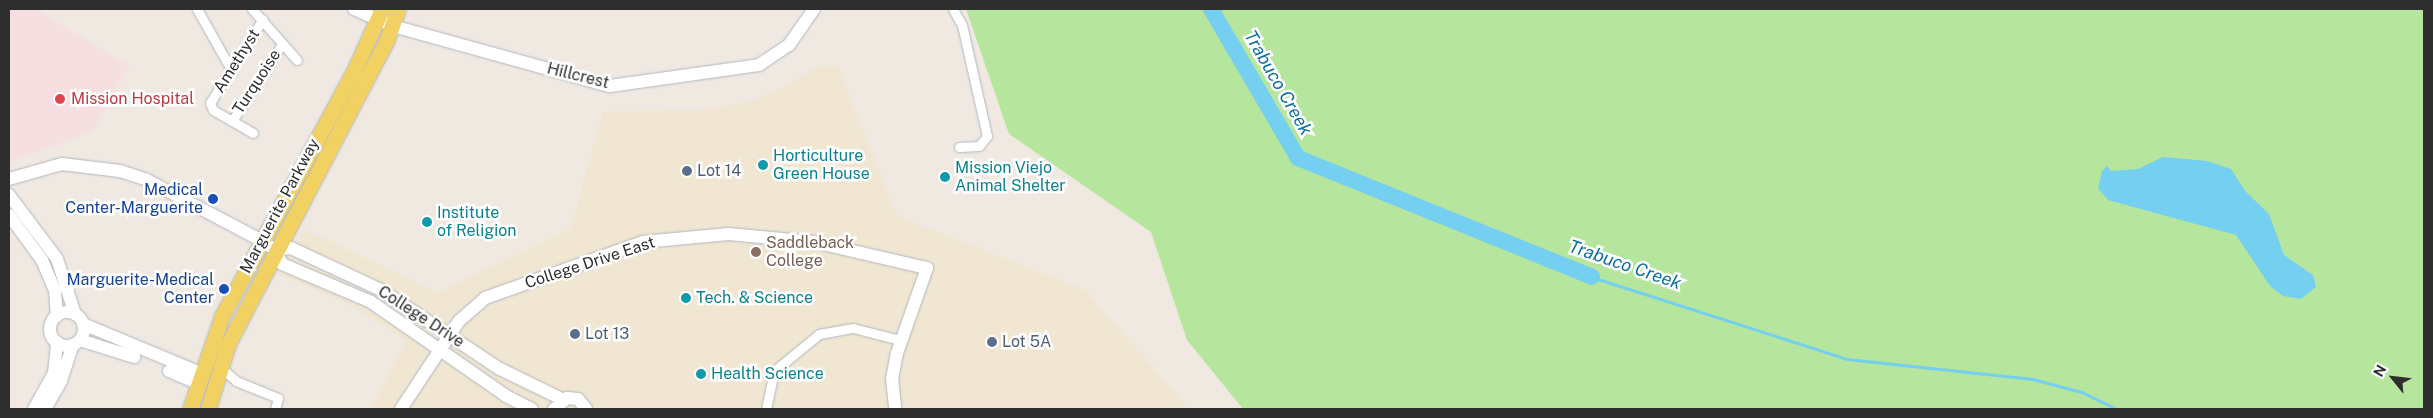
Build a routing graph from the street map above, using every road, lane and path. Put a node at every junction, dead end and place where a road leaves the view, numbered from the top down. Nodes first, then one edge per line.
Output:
1 (197, 9) edge
2 (252, 9) edge
3 (354, 9) edge
4 (398, 9) edge
5 (814, 9) edge
6 (953, 9) edge
7 (380, 14) edge
8 (263, 19) junction
9 (393, 26) junction
10 (282, 44) junction
11 (297, 60) dead end
12 (232, 71) junction
13 (232, 121) junction
14 (253, 134) dead end
15 (959, 147) dead end
16 (9, 178) edge
17 (9, 195) edge
18 (9, 215) edge
19 (262, 241) junction
20 (275, 250) junction
21 (57, 316) junction
22 (79, 319) junction
23 (450, 336) junction
24 (900, 340) junction
25 (57, 342) junction
26 (76, 343) junction
27 (440, 351) junction
28 (219, 366) junction
29 (199, 378) junction
30 (558, 404) edge
31 (34, 409) edge
32 (45, 409) edge
33 (190, 409) edge
34 (199, 409) edge
35 (208, 409) edge
36 (275, 409) edge
37 (401, 409) edge
38 (532, 409) edge
39 (586, 409) edge
40 (766, 409) edge
41 (895, 409) edge

1 - 12 street
2 - 8 street
3 - 7 street, Hillcrest
4 - 9 main road, Marguerite Parkway
5 - 9 street, Hillcrest
6 - 15 street
7 - 9 street, Hillcrest
7 - 19 main road, Marguerite Parkway
8 - 10 street
8 - 12 street, Amethyst
9 - 20 main road, Marguerite Parkway
10 - 11 street
10 - 13 street, Turquoise
12 - 13 street, Amethyst
13 - 14 street
16 - 19 street, College Drive
17 - 22 street
18 - 21 street
19 - 20 street, College Drive
19 - 29 main road, Marguerite Parkway
20 - 23 street, College Drive
20 - 27 street, College Drive
20 - 28 main road, Marguerite Parkway
21 - 22 street
21 - 25 street
22 - 26 street
22 - 29 street
23 - 24 street, College Drive East
23 - 27 street
23 - 30 street, College Drive
24 - 40 street
24 - 41 street, College Drive East
25 - 26 street
25 - 31 street
26 - 29 street
26 - 32 street
27 - 37 street
27 - 38 street, College Drive
28 - 35 main road, Marguerite Parkway
28 - 36 street
29 - 33 main road, Marguerite Parkway
29 - 34 main road
30 - 39 street, College Drive

